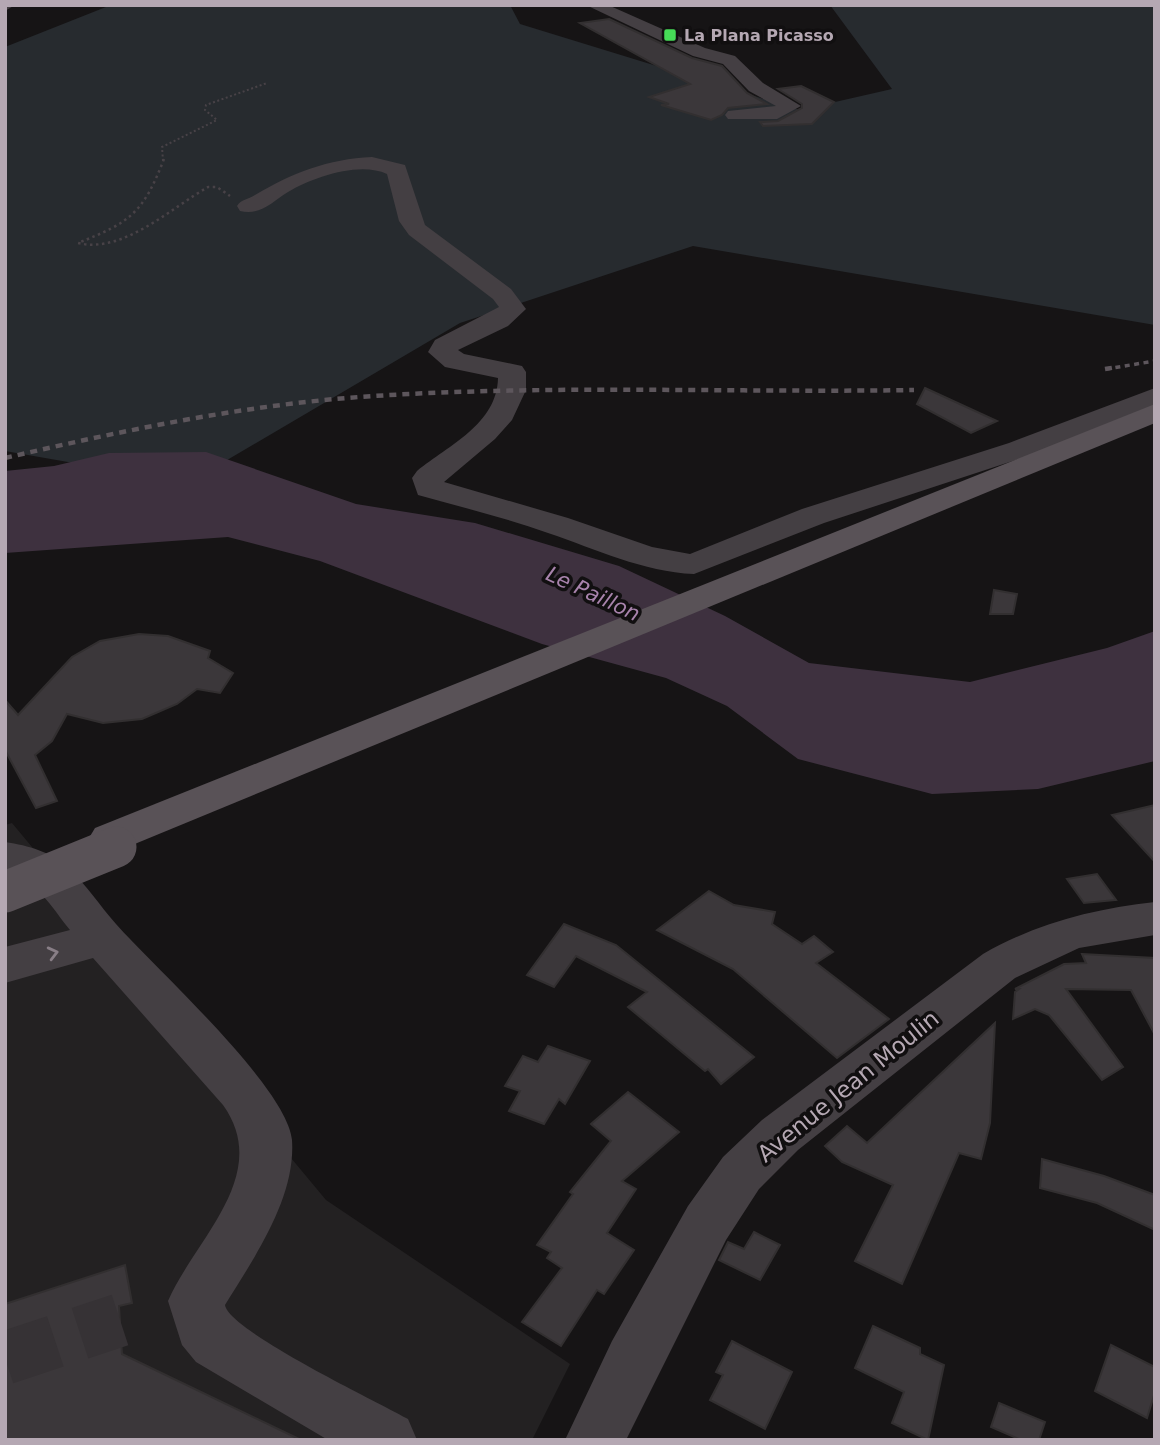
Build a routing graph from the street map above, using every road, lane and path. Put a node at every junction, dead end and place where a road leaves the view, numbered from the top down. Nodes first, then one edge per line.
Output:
1 (594, 5) edge
2 (267, 83) dead end
3 (735, 115) dead end
4 (248, 206) joint
5 (1155, 396) edge
6 (1155, 413) edge
7 (1155, 424) edge
8 (774, 573) junction
9 (113, 842) junction
10 (5, 858) edge
11 (5, 878) edge
12 (5, 892) edge
13 (1155, 918) edge
14 (100, 936) junction
15 (5, 965) edge
16 (387, 1440) edge
17 (596, 1440) edge

1 - 3 street
2 - 4 path
4 - 5 street
6 - 8 main road
7 - 8 main road
8 - 9 main road
9 - 11 main road
9 - 12 main road, bridge
10 - 14 street
13 - 17 street, Avenue Jean Moulin
15 -> 14 street
14 - 16 street

